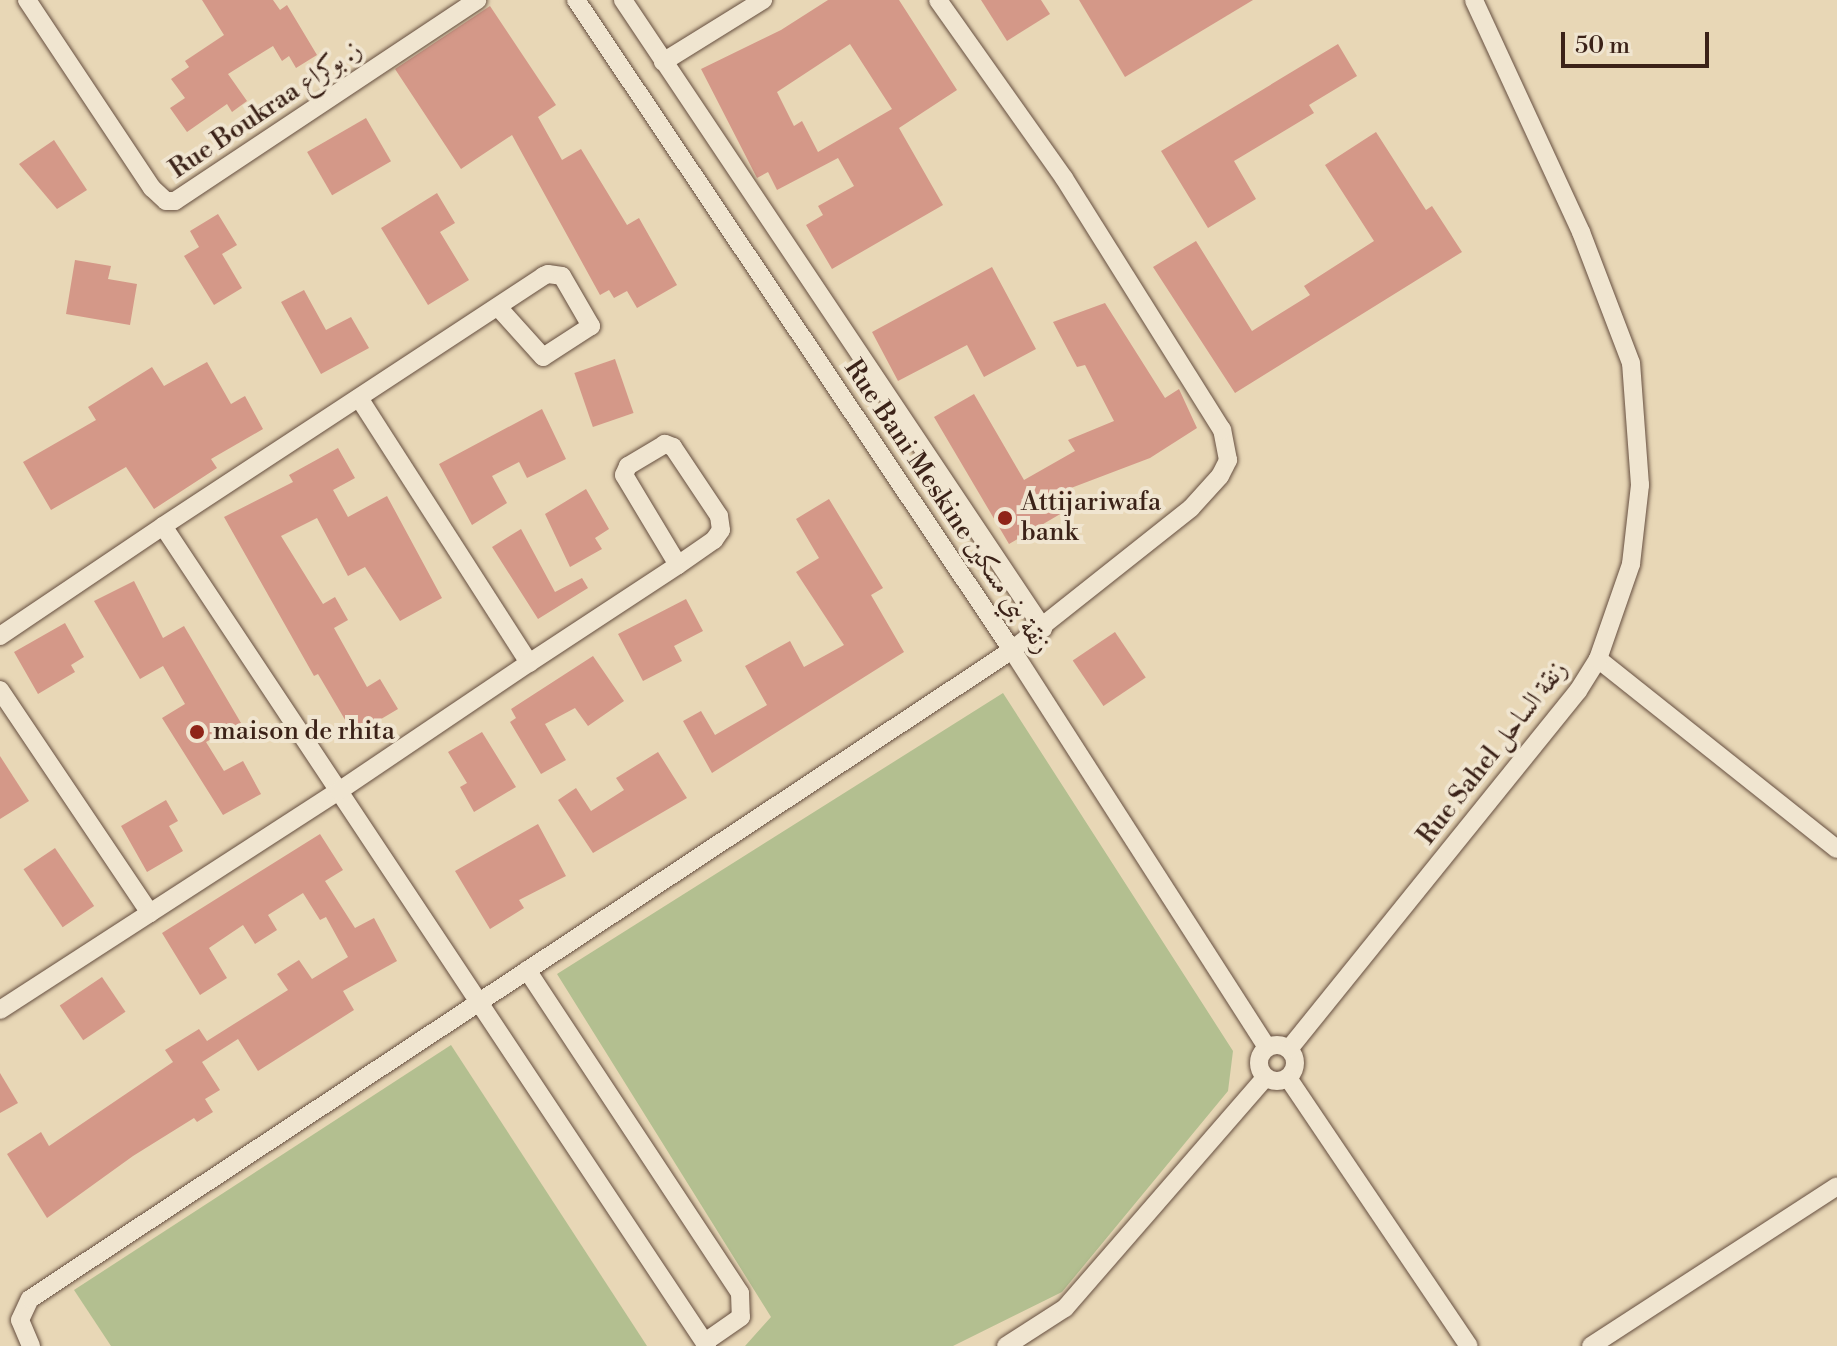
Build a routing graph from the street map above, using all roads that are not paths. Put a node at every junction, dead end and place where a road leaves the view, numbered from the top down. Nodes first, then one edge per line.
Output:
1 (27, 0) edge
2 (477, 0) edge
3 (576, 0) edge
4 (623, 0) edge
5 (763, 0) edge
6 (938, 0) edge
7 (1474, 0) edge
8 (663, 62) junction
9 (498, 307) junction
10 (359, 398) junction
11 (163, 526) junction
12 (678, 565) junction
13 (1043, 628) junction
14 (0, 636) edge
15 (1012, 650) junction
16 (1598, 659) junction
17 (529, 663) junction
18 (0, 690) edge
19 (339, 791) junction
20 (1837, 849) edge
21 (150, 913) junction
22 (527, 970) junction
23 (3, 1001) edge
24 (476, 1001) junction
25 (1267, 1047) junction
26 (1289, 1049) junction
27 (1266, 1077) junction
28 (1288, 1078) junction
29 (1837, 1186) edge
30 (706, 1344) edge
31 (31, 1346) edge
32 (1006, 1346) edge
33 (1469, 1346) edge
34 (1591, 1346) edge

1 - 2 street, Rue Boukraa ز. بوكراع
3 - 15 street, Rue Bani Meskine زنقة بني مسكين
4 - 8 street
5 - 8 street
6 - 13 street
7 - 16 street, Rue Sahel زنقة الساحل
8 - 13 street
9 - 9 street
9 - 10 street
10 - 11 street
10 - 17 street
11 - 14 street
11 - 19 street
12 - 12 street
12 - 17 street
13 - 15 street
15 - 22 street
15 - 25 street, Rue Bani Meskine زنقة بني مسكين
16 - 20 street
16 - 26 street, Rue Sahel زنقة الساحل
17 - 19 street
18 - 21 street
19 - 21 street
19 - 24 street
21 - 23 street
22 - 24 street
22 - 30 street
24 - 30 street
24 - 31 street
25 - 26 street
25 - 27 street
26 - 28 street
27 - 28 street
27 - 32 street
28 - 33 street
29 - 34 street

